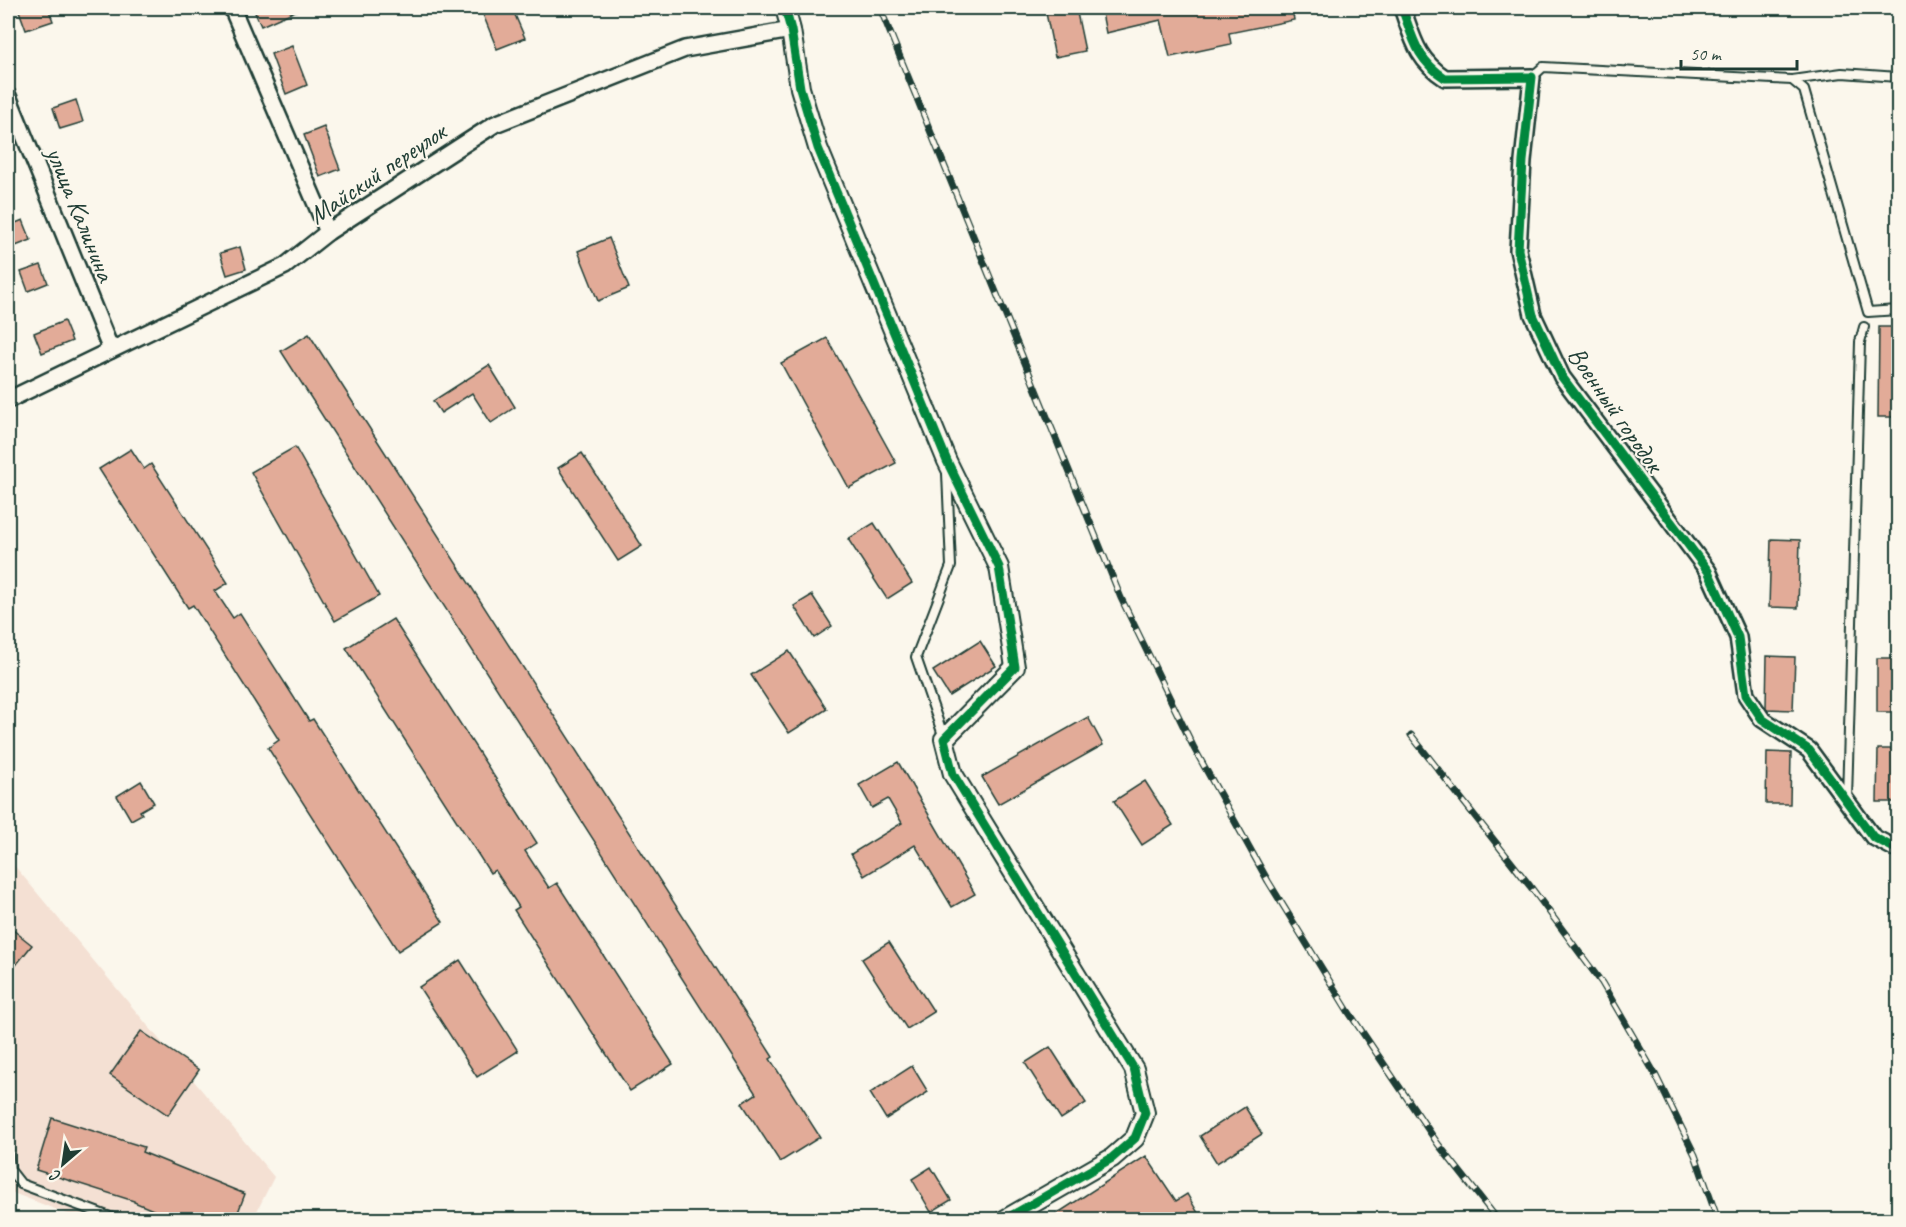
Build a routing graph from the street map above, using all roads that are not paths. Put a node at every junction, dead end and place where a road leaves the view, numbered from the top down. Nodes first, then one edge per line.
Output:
1 (232, 8) edge
2 (785, 8) edge
3 (1402, 8) edge
4 (791, 30) junction
5 (1532, 77) junction
6 (1899, 77) edge
7 (1792, 80) junction
8 (8, 96) edge
9 (328, 232) junction
10 (1899, 310) edge
11 (1864, 327) dead end
12 (111, 350) junction
13 (8, 400) edge
14 (947, 461) junction
15 (944, 740) junction
16 (1847, 801) junction
17 (1898, 848) edge
18 (8, 1147) edge
19 (118, 1220) edge
20 (1004, 1220) edge

1 - 9 street
2 - 4 street
3 - 5 street
4 - 9 street, Майский переулок
4 - 14 street
5 - 7 lane
5 - 16 street, Военный городок
6 - 7 lane
7 - 10 lane
8 - 12 street, улица Калинина
9 - 12 street, Майский переулок
11 - 16 lane
12 - 13 street, Майский переулок
14 - 15 lane
14 - 15 street
15 - 20 street
16 - 17 street, Военный городок
18 - 19 lane

